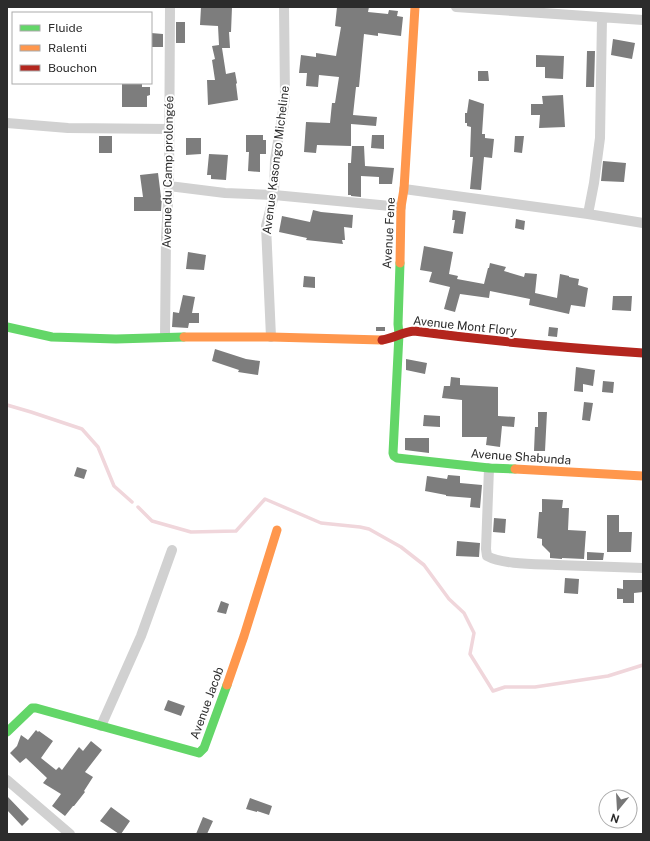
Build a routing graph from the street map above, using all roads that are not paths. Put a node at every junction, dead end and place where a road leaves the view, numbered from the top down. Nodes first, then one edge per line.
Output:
1 (170, 7) edge
2 (284, 7) edge
3 (415, 7) edge
4 (456, 7) edge
5 (574, 11) edge
6 (602, 18) junction
7 (643, 20) edge
8 (7, 123) edge
9 (170, 129) junction
10 (170, 186) junction
11 (404, 189) junction
12 (274, 195) junction
13 (401, 207) junction
14 (588, 214) junction
15 (643, 224) edge
16 (7, 327) edge
17 (399, 334) junction
18 (165, 337) junction
19 (271, 337) junction
20 (643, 353) edge
21 (397, 458) joint
22 (489, 468) junction
23 (643, 476) edge
24 (277, 530) dead end
25 (172, 550) dead end
26 (643, 568) edge
27 (101, 726) junction
28 (7, 732) edge
29 (7, 780) edge
30 (70, 834) edge

1 - 9 street, Avenue du Camp prolongée
2 - 12 street, Avenue Kasongo Micheline
3 - 11 street, Avenue Fene
4 - 5 street
5 - 6 street
6 - 7 street
6 - 14 street
8 - 9 street
9 - 10 street, Avenue du Camp prolongée
10 - 12 street
10 - 18 street, Avenue du Camp prolongée
11 - 13 street, Avenue Fene
11 - 14 street
12 - 13 street
12 - 19 street, Avenue Kasongo Micheline
13 - 17 street, Avenue Fene
14 - 15 street
16 - 18 street, Avenue Mont Flory
17 - 19 street, Avenue Mont Flory
17 - 20 street, Avenue Mont Flory
17 - 21 street, Avenue Fene
18 - 19 street, Avenue Mont Flory
21 - 22 street, Avenue Shabunda
22 - 23 street, Avenue Shabunda
22 - 26 street
24 - 27 street, Avenue Jacob
25 - 27 street
27 - 28 street, Avenue Jacob
29 - 30 street

